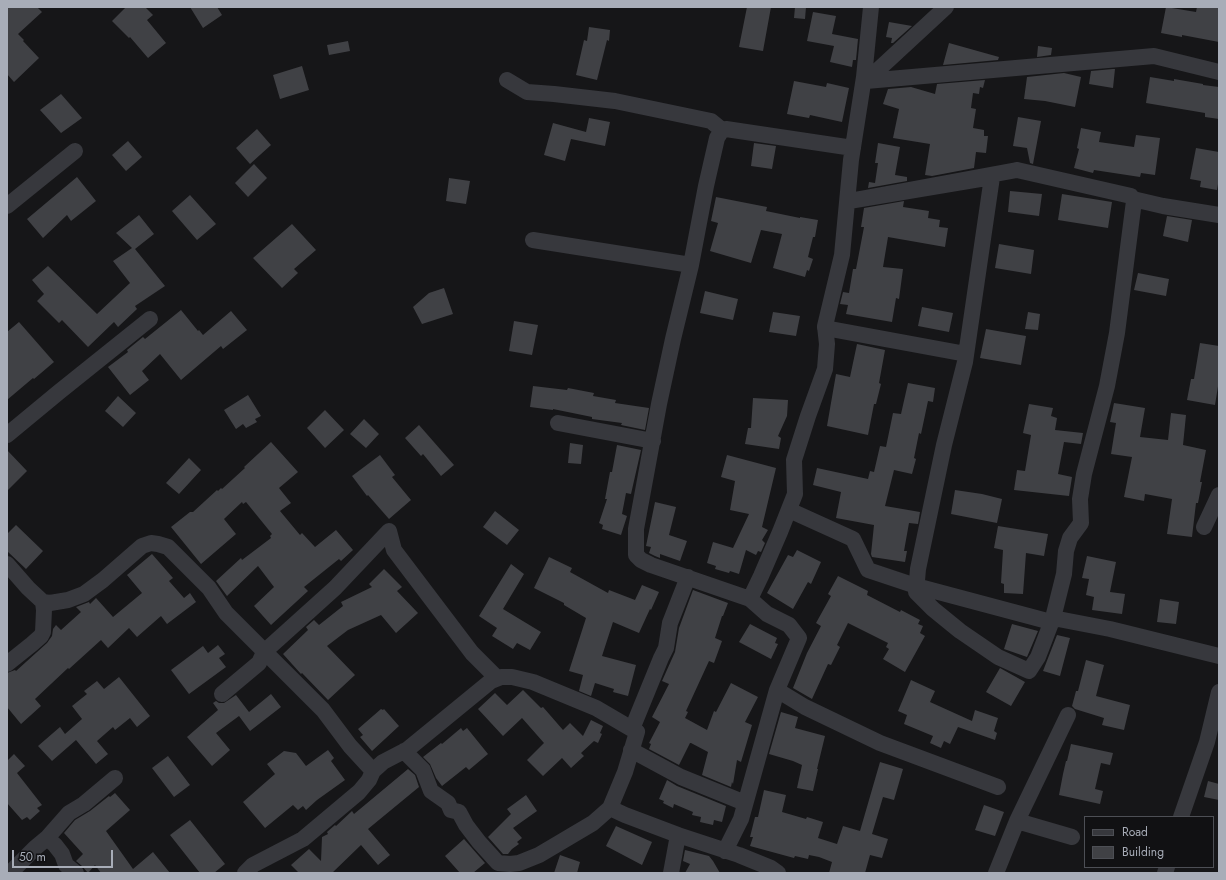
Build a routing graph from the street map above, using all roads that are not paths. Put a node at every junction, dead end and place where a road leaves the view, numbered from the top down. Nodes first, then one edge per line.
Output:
1 (871, 7) edge
2 (946, 7) edge
3 (1219, 72) edge
4 (507, 80) dead end
5 (866, 81) junction
6 (722, 130) junction
7 (853, 148) junction
8 (75, 152) dead end
9 (1133, 199) junction
10 (849, 201) junction
11 (7, 206) edge
12 (1219, 215) edge
13 (533, 240) dead end
14 (691, 265) junction
15 (150, 319) dead end
16 (825, 328) junction
17 (966, 354) junction
18 (558, 424) dead end
19 (7, 435) edge
20 (653, 441) junction
21 (1219, 495) edge
22 (789, 510) junction
23 (1204, 527) dead end
24 (7, 564) edge
25 (688, 577) junction
26 (916, 586) junction
27 (750, 599) junction
28 (43, 602) junction
29 (1052, 620) junction
30 (264, 652) junction
31 (1219, 656) edge
32 (7, 664) edge
33 (497, 678) junction
34 (777, 690) junction
35 (1219, 692) edge
36 (222, 694) dead end
37 (1068, 715) dead end
38 (632, 729) junction
39 (631, 750) junction
40 (404, 751) junction
41 (372, 771) junction
42 (115, 778) dead end
43 (998, 787) dead end
44 (745, 803) junction
45 (610, 808) junction
46 (1181, 816) edge
47 (1017, 821) junction
48 (678, 835) junction
49 (1072, 837) dead end
50 (47, 838) junction
51 (725, 851) junction
52 (10, 873) edge
53 (76, 873) edge
54 (245, 873) edge
55 (671, 873) edge
56 (778, 873) edge
57 (996, 873) edge

1 - 5 street
1 - 7 street
2 - 5 street
3 - 5 street
4 - 6 street
5 - 10 street
6 - 7 street
6 - 14 street
7 - 16 street
8 - 11 street
9 - 10 street
9 - 12 street
9 - 29 street
10 - 17 street
13 - 14 street
14 - 20 street
15 - 19 street
16 - 17 street
16 - 22 street
17 - 26 street
18 - 20 street
20 - 25 street
21 - 23 street
22 - 26 street
22 - 27 street
24 - 28 street
25 - 27 street
25 - 38 street
26 - 29 street
26 - 29 street
27 - 34 street
28 - 30 street
28 - 32 street
29 - 31 street
30 - 33 street
30 - 36 street
30 - 41 street
33 - 38 street
33 - 40 street
34 - 43 street
34 - 44 street
35 - 46 street
37 - 47 street
38 - 39 street
39 - 44 street
39 - 45 street
40 - 41 street
40 - 45 street
41 - 54 street
42 - 50 street
44 - 51 street
45 - 48 street
47 - 49 street
47 - 57 street
48 - 51 street
48 - 55 street
50 - 52 street
50 - 53 street
51 - 56 street

